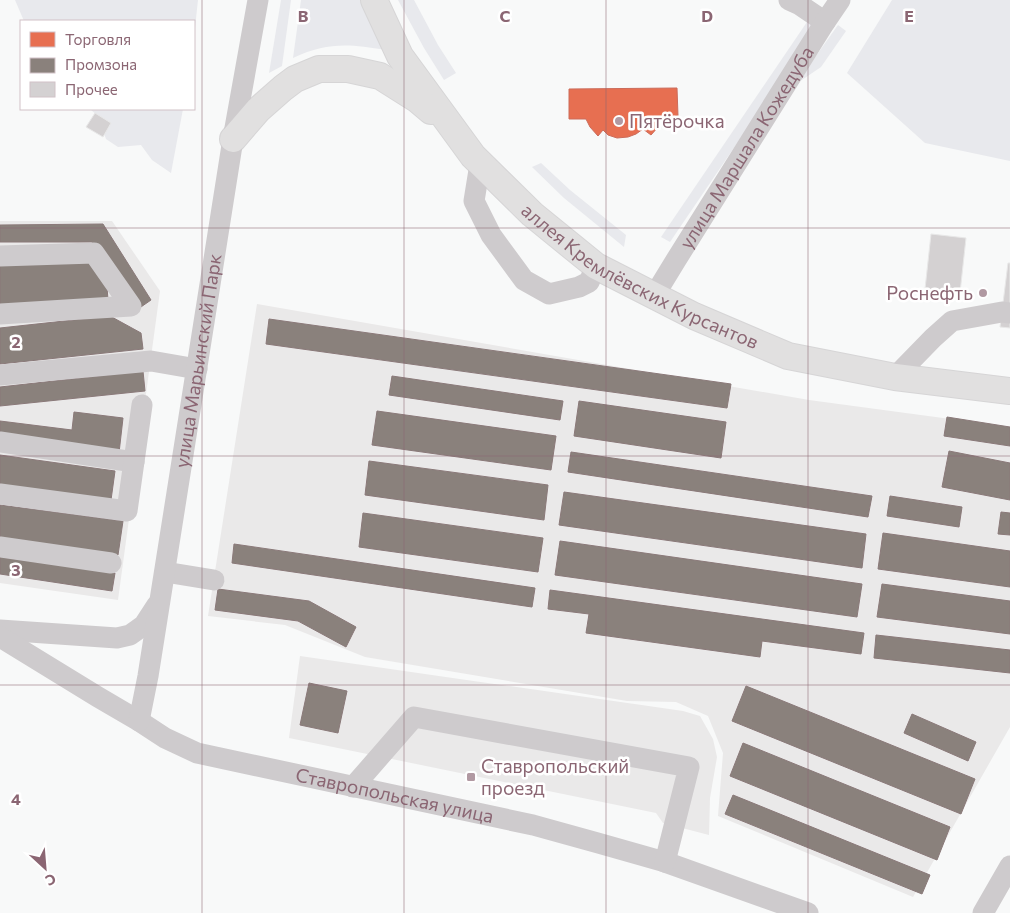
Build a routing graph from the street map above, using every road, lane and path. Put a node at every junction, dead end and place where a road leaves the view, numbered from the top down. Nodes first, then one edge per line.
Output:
1 (258, 0) edge
2 (374, 0) edge
3 (789, 0) edge
4 (840, 0) edge
5 (825, 22) junction
6 (450, 125) junction
7 (233, 139) junction
8 (480, 164) junction
9 (0, 256) edge
10 (596, 266) junction
11 (654, 296) junction
12 (1010, 313) edge
13 (0, 314) edge
14 (197, 369) junction
15 (0, 375) edge
16 (895, 377) junction
17 (1010, 391) edge
18 (142, 405) dead end
19 (0, 442) edge
20 (134, 462) junction
21 (0, 494) edge
22 (0, 547) edge
23 (111, 563) dead end
24 (165, 572) junction
25 (214, 580) dead end
26 (160, 600) junction
27 (0, 630) edge
28 (0, 637) edge
29 (139, 721) junction
30 (354, 787) junction
31 (664, 862) junction
32 (1010, 866) edge
33 (808, 913) edge
34 (983, 913) edge

1 - 7 street, улица Марьинский Парк
2 - 6 main road, аллея Кремлёвских Курсантов
3 - 5 street
4 - 5 street, улица Маршала Кожедуба
5 - 11 street, улица Маршала Кожедуба
6 - 7 main road
6 - 8 main road, аллея Кремлёвских Курсантов
7 - 14 street, улица Марьинский Парк
8 - 10 main road, аллея Кремлёвских Курсантов
8 - 10 street
9 - 13 street
10 - 11 main road, аллея Кремлёвских Курсантов
11 - 16 main road, аллея Кремлёвских Курсантов
12 - 16 street
14 - 15 street
14 - 24 street, улица Марьинский Парк
16 - 17 main road, аллея Кремлёвских Курсантов
18 - 20 street
19 - 20 street
20 - 21 street
22 - 23 street
24 - 25 street
24 - 26 street, улица Марьинский Парк
26 - 27 street
26 - 29 street, улица Марьинский Парк
28 - 29 street, Ставропольская улица
29 - 30 street, Ставропольская улица
30 - 31 street, Ставропольская улица
30 - 31 street
31 - 33 street, Ставропольская улица
32 - 34 street

